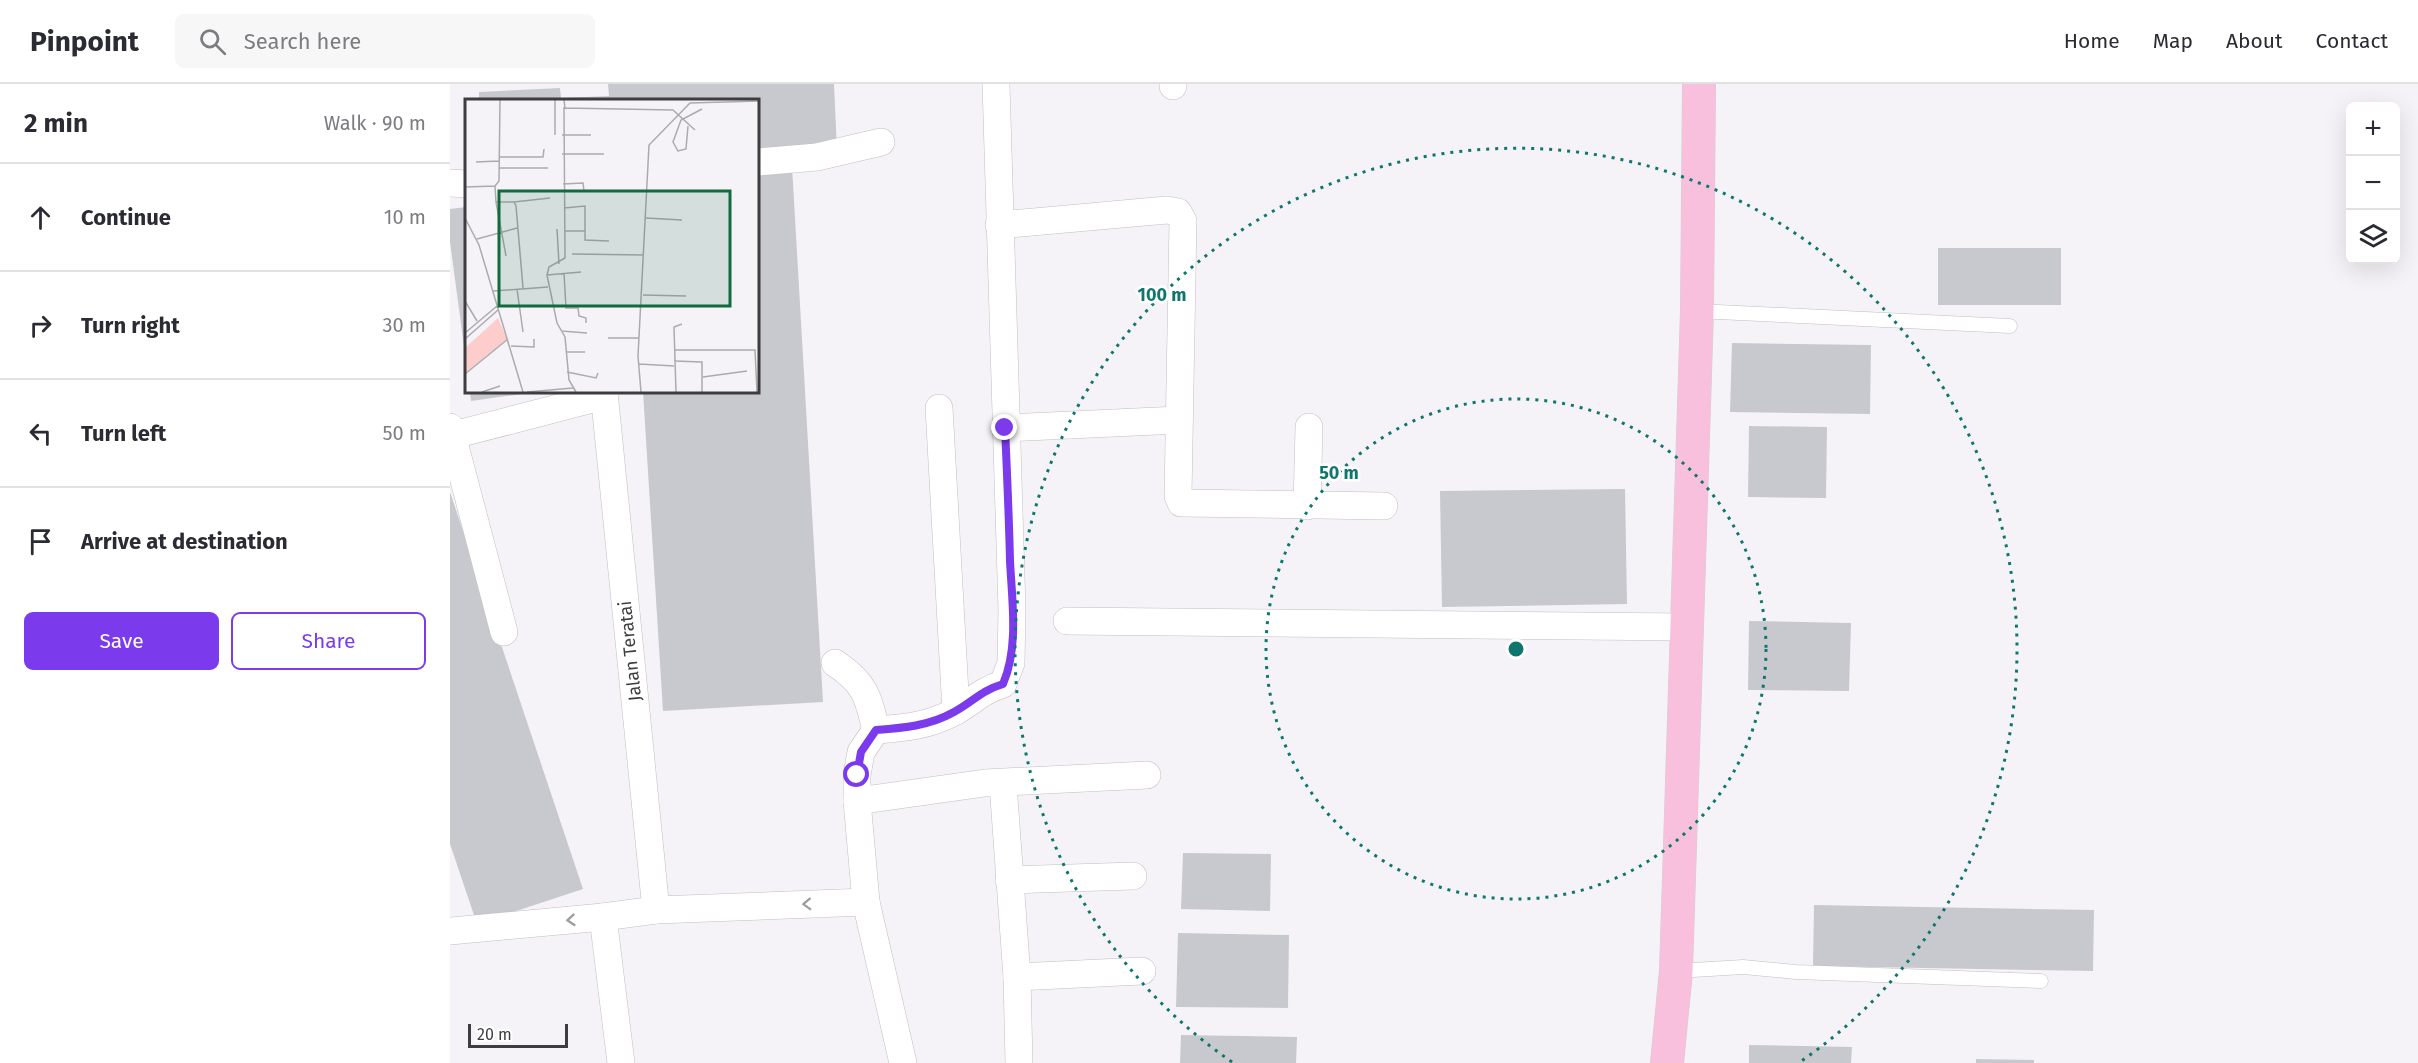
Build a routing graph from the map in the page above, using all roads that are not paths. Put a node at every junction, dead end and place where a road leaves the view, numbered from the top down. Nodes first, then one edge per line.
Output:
1 (996, 84) edge
2 (1699, 84) edge
3 (881, 142) dead end
4 (759, 162) edge
5 (450, 183) edge
6 (465, 184) edge
7 (999, 225) junction
8 (1697, 311) junction
9 (2010, 326) dead end
10 (604, 394) edge
11 (939, 408) dead end
12 (1179, 420) junction
13 (1309, 427) dead end
14 (1005, 428) junction
15 (450, 433) edge
16 (1307, 506) junction
17 (1384, 506) dead end
18 (1068, 621) dead end
19 (1686, 627) junction
20 (504, 632) dead end
21 (835, 663) dead end
22 (956, 711) junction
23 (876, 730) junction
24 (1147, 775) dead end
25 (1003, 784) junction
26 (857, 801) junction
27 (1133, 876) dead end
28 (1009, 880) junction
29 (866, 902) junction
30 (656, 910) junction
31 (603, 918) junction
32 (450, 932) edge
33 (1142, 971) dead end
34 (1676, 971) junction
35 (1017, 977) junction
36 (2041, 981) dead end
37 (621, 1063) edge
38 (903, 1063) edge
39 (1019, 1063) edge
40 (1667, 1063) edge

1 - 7 street
2 - 8 main road
3 - 4 street
5 - 6 street
7 - 12 street
7 - 14 street
8 - 9 lane
8 - 19 main road
10 - 15 street
10 - 30 street, Jalan Teratai
11 - 22 street
12 - 14 street
12 - 16 street
13 - 16 street
14 - 22 street
15 - 20 street
16 - 17 street
18 - 19 street
19 - 34 main road
21 - 23 street
22 - 23 street
23 - 26 street
24 - 25 street
25 - 26 street
25 - 28 street
26 - 29 street
27 - 28 street
28 - 35 street
29 -> 30 street
29 - 38 street
30 - 31 street
31 -> 32 street
31 - 37 street
33 - 35 street
34 - 36 lane
34 - 40 main road
35 - 39 street

